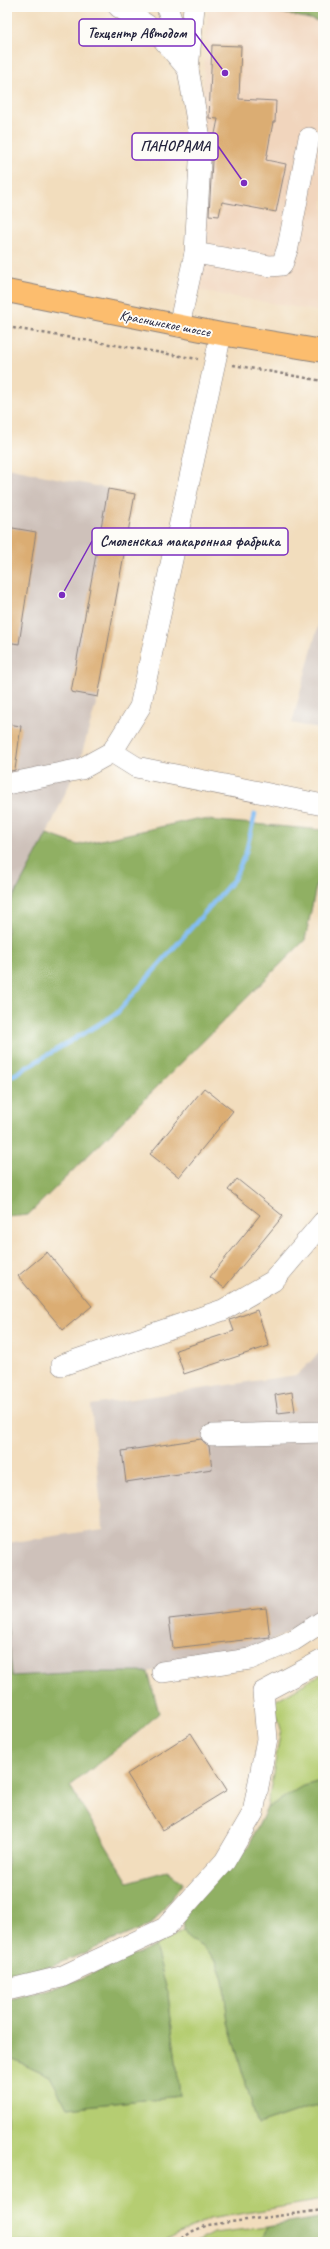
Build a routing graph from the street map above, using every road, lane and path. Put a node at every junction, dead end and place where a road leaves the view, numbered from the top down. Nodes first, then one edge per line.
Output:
1 (118, 7) edge
2 (167, 7) edge
3 (194, 7) edge
4 (188, 69) junction
5 (309, 138) dead end
6 (195, 253) junction
7 (7, 291) edge
8 (179, 326) junction
9 (7, 327) edge
10 (221, 334) junction
11 (323, 351) edge
12 (215, 362) junction
13 (323, 381) edge
14 (112, 752) junction
15 (7, 784) edge
16 (323, 805) edge
17 (323, 1222) edge
18 (62, 1365) dead end
19 (323, 1432) edge
20 (212, 1435) dead end
21 (323, 1621) edge
22 (323, 1660) edge
23 (162, 1672) dead end
24 (7, 1990) edge
25 (323, 2210) edge
26 (177, 2242) edge

1 - 4 street
2 - 4 street
3 - 4 street
4 - 6 street
5 - 6 street
6 - 8 street
7 - 8 main road, Краснинское шоссе
8 - 10 main road, Краснинское шоссе
9 - 12 path
10 - 11 main road, Краснинское шоссе
10 - 12 street
12 - 13 path
12 - 14 street
14 - 15 street
14 - 16 street
17 - 18 street
19 - 20 street
21 - 23 street
22 - 24 street
25 - 26 path

